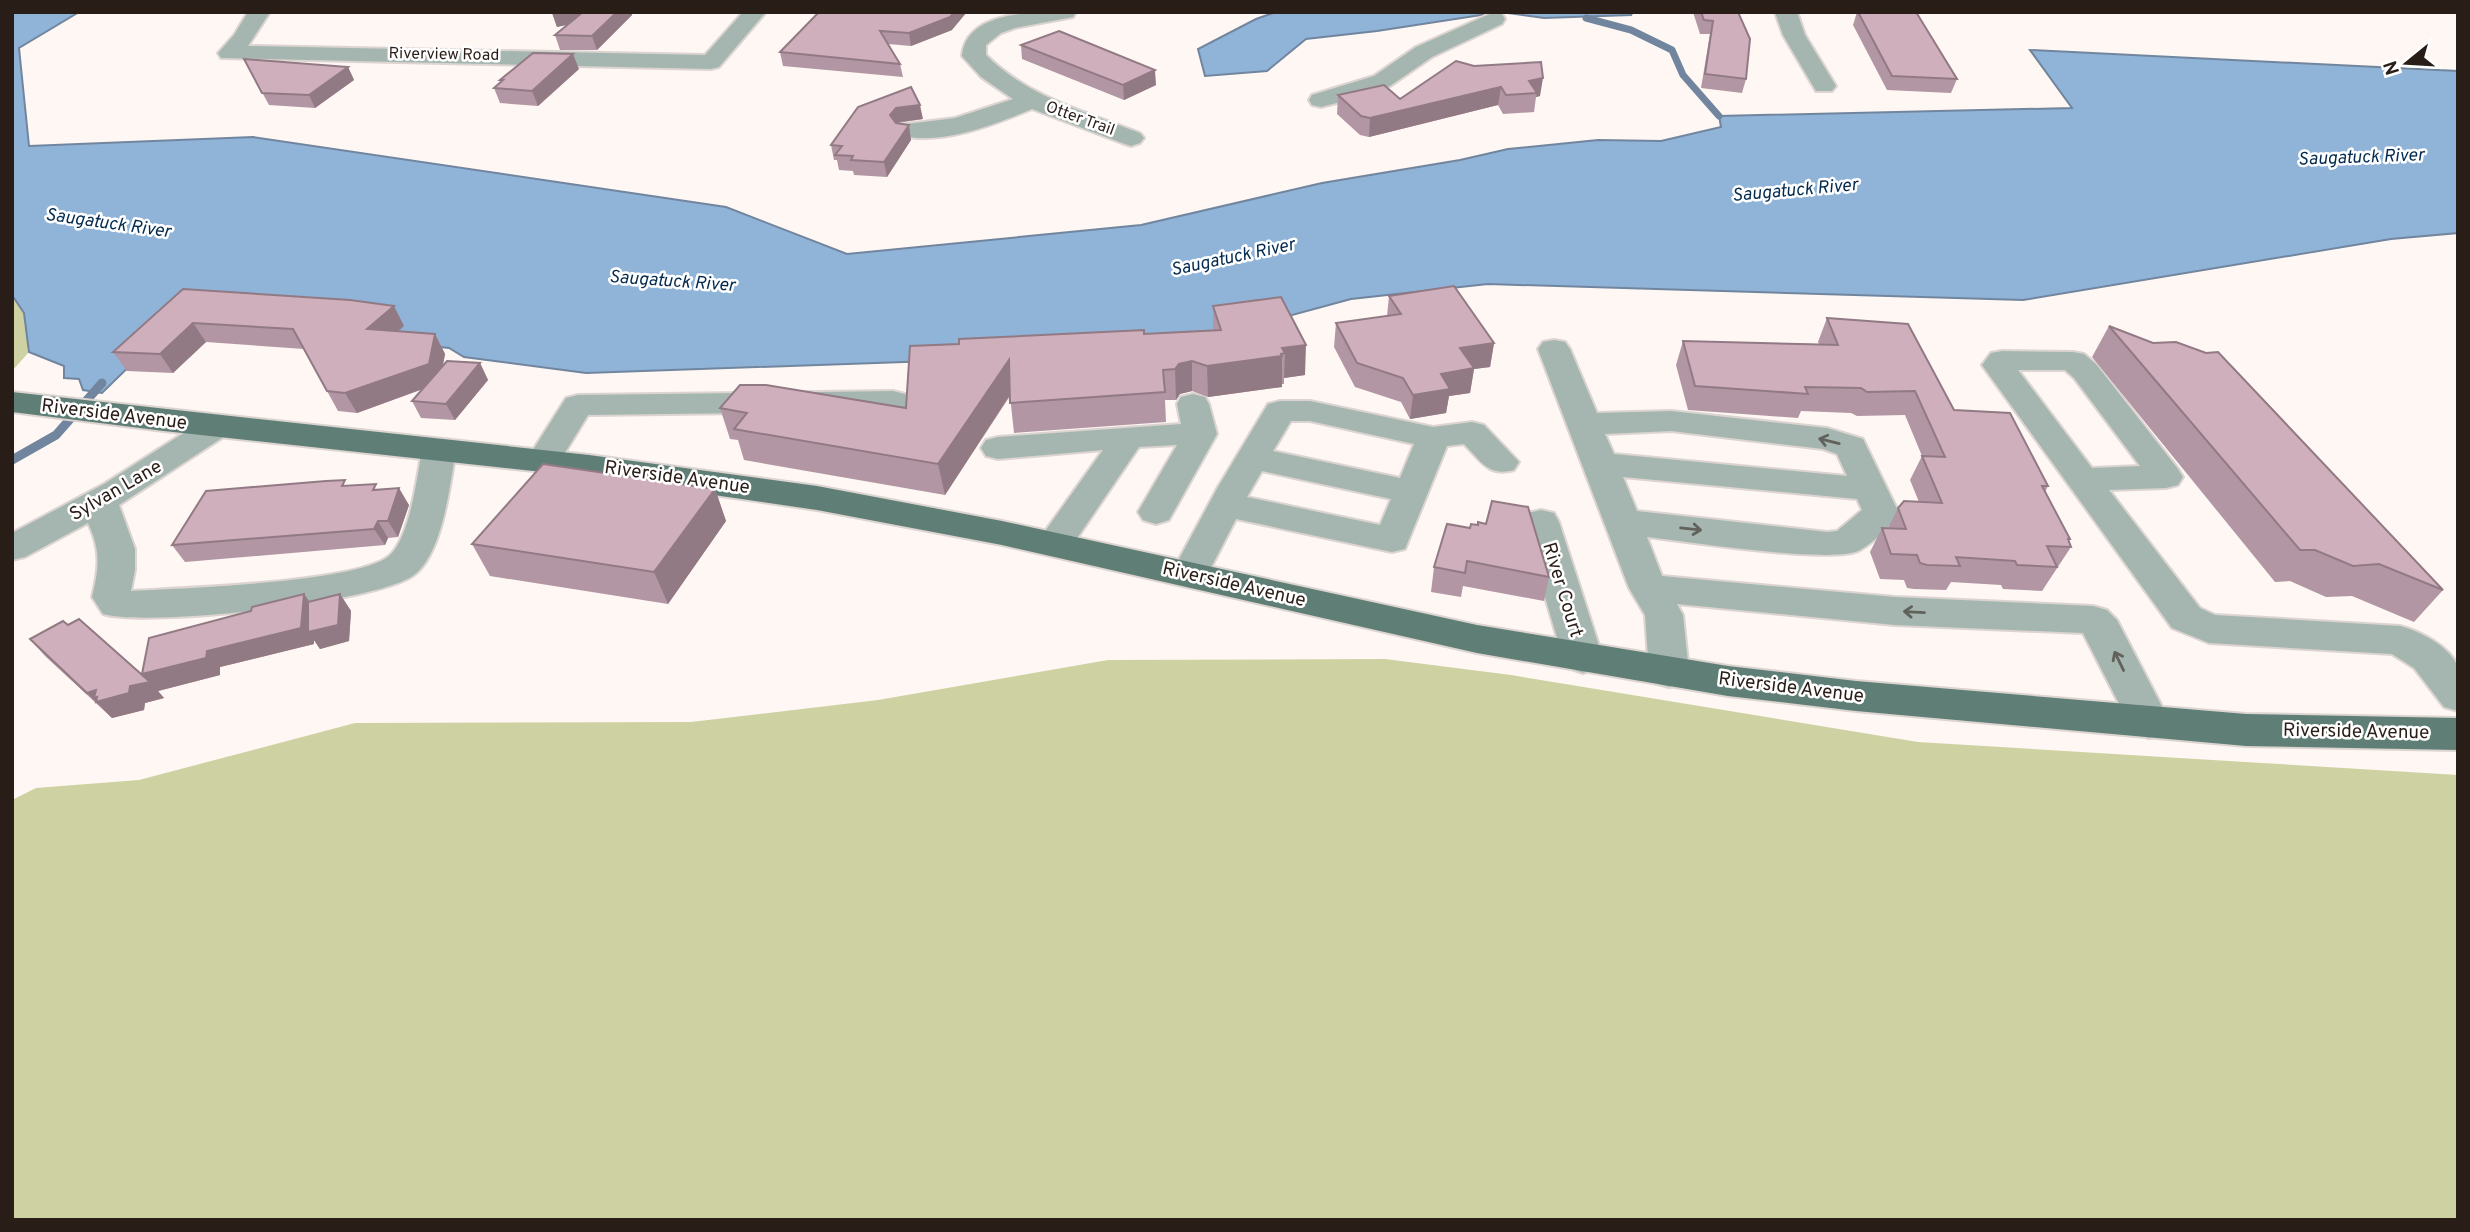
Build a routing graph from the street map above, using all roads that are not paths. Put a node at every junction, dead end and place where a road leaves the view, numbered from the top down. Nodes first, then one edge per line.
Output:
1 (259, 12) edge
2 (755, 12) edge
3 (1065, 12) edge
4 (1786, 12) edge
5 (1492, 18) edge
6 (1824, 86) dead end
7 (1321, 100) dead end
8 (1030, 101) junction
9 (908, 130) edge
10 (1131, 138) dead end
11 (1554, 349) dead end
12 (893, 401) dead end
13 (12, 402) edge
14 (1585, 424) junction
15 (216, 427) junction
16 (1129, 438) junction
17 (1433, 438) junction
18 (998, 449) dead end
19 (439, 450) junction
20 (1253, 458) junction
21 (543, 461) junction
22 (1502, 462) dead end
23 (1601, 464) junction
24 (2083, 479) junction
25 (1869, 489) junction
26 (1412, 492) junction
27 (102, 500) junction
28 (1227, 505) junction
29 (1156, 512) dead end
30 (1541, 522) dead end
31 (1623, 522) junction
32 (115, 541) junction
33 (1054, 544) junction
34 (19, 545) edge
35 (1190, 575) junction
36 (1648, 588) junction
37 (1583, 659) junction
38 (1669, 672) junction
39 (2458, 696) edge
40 (2149, 722) junction
41 (2458, 734) edge

1 - 2 street, Riverview Road
3 - 8 street, Otter Trail
4 - 6 street
5 - 7 street
8 - 9 street, Otter Trail
8 - 10 street, Otter Trail
11 - 14 street
12 - 21 street
13 - 15 main road, Riverside Avenue
14 - 23 street
25 -> 14 street
15 - 19 main road, Riverside Avenue
15 - 27 street, Sylvan Lane
16 - 18 street
16 - 29 street
16 - 33 street
17 - 20 street
17 - 22 street
17 - 26 street
19 - 21 main road, Riverside Avenue
19 - 32 street
20 - 26 street
20 - 28 street
21 - 33 main road, Riverside Avenue
23 - 25 street
23 - 31 street
24 - 24 street
24 - 39 street
31 -> 25 street
26 - 28 street
27 - 32 street
27 - 34 street, Sylvan Lane
28 - 35 street
30 - 37 street, River Court
31 - 36 street
32 - 34 street
33 - 35 main road, Riverside Avenue
35 - 37 main road, Riverside Avenue
36 - 38 street
40 -> 36 street
37 - 38 main road, Riverside Avenue
38 - 40 main road, Riverside Avenue
40 - 41 main road, Riverside Avenue

